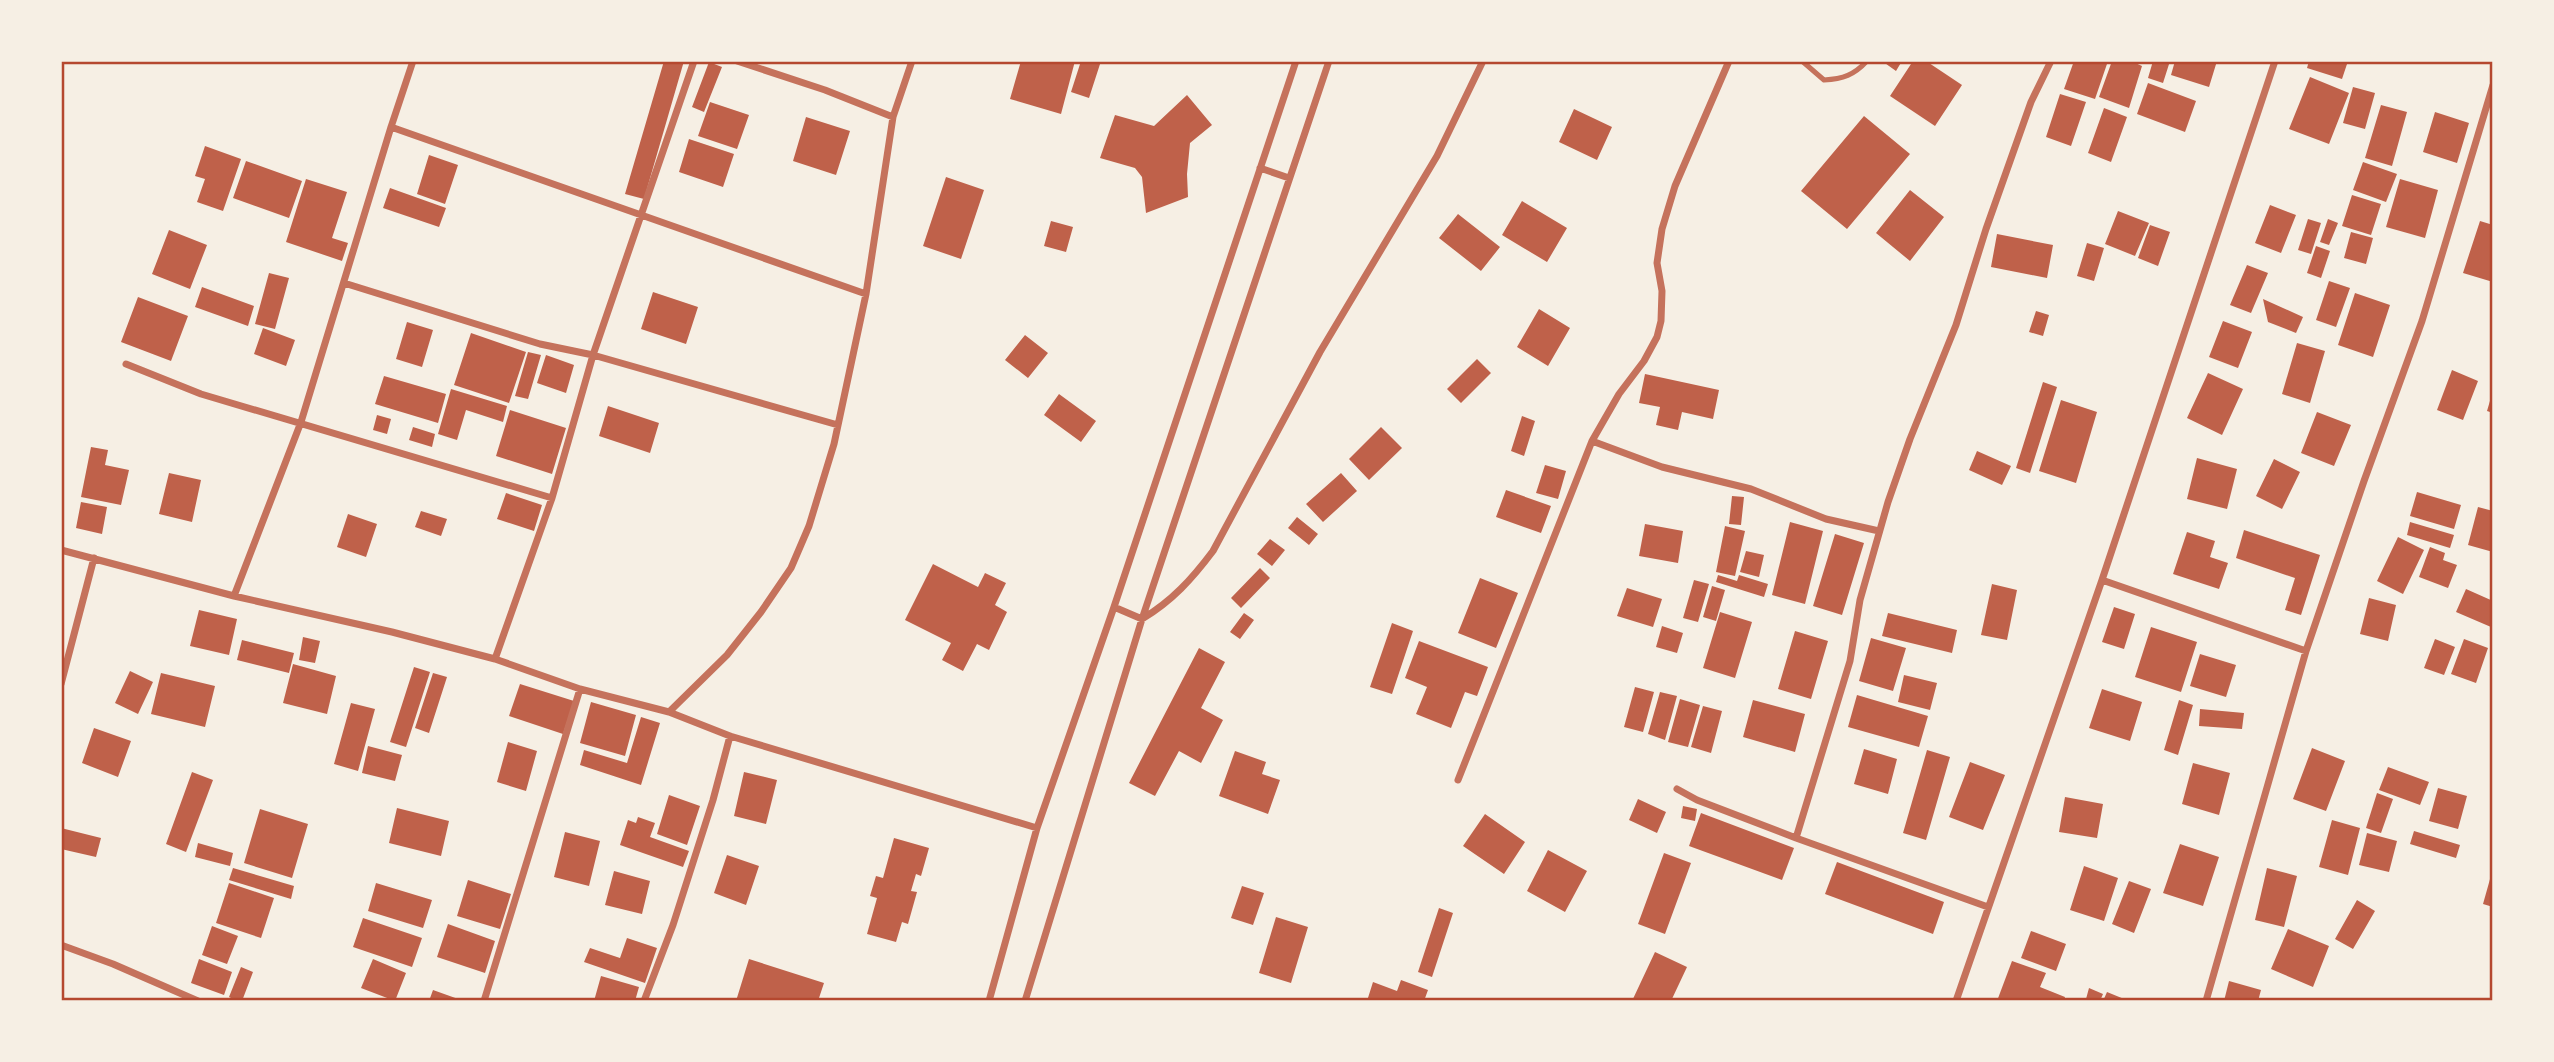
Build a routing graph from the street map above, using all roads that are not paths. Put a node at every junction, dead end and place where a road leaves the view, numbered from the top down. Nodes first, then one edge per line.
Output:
1 (413, 61) edge
2 (694, 61) edge
3 (737, 61) edge
4 (912, 61) edge
5 (1296, 61) edge
6 (1329, 61) edge
7 (1483, 61) edge
8 (1729, 61) edge
9 (1802, 61) edge
10 (1867, 61) edge
11 (2051, 61) edge
12 (2275, 61) edge
13 (2493, 85) edge
14 (893, 117) junction
15 (391, 127) junction
16 (1260, 168) junction
17 (1289, 178) junction
18 (641, 216) junction
19 (344, 283) junction
20 (866, 294) junction
21 (593, 355) junction
22 (125, 364) dead end
23 (301, 422) junction
24 (838, 425) junction
25 (1592, 441) junction
26 (552, 498) junction
27 (1879, 531) junction
28 (61, 550) edge
29 (94, 558) junction
30 (2102, 580) junction
31 (234, 596) junction
32 (1114, 607) junction
33 (1142, 619) junction
34 (2306, 651) junction
35 (495, 659) junction
36 (61, 684) edge
37 (580, 689) junction
38 (669, 712) junction
39 (730, 736) junction
40 (1458, 780) dead end
41 (1677, 789) dead end
42 (1037, 828) junction
43 (1796, 838) junction
44 (1988, 907) junction
45 (61, 945) edge
46 (198, 1001) edge
47 (484, 1001) edge
48 (644, 1001) edge
49 (989, 1001) edge
50 (1025, 1001) edge
51 (1956, 1001) edge
52 (2206, 1001) edge

1 - 15 street
2 - 18 street
3 - 14 street
4 - 14 street
5 - 16 street
6 - 17 street
7 - 33 street
8 - 25 street
9 - 10 lane
11 - 27 street
12 - 30 street
13 - 34 street
14 - 20 street
15 - 18 street
15 - 19 street
16 - 17 street
16 - 32 street
17 - 33 street
18 - 20 street
18 - 21 street
19 - 21 street
19 - 23 street
20 - 24 street
21 - 24 street
21 - 26 street
22 - 23 street
23 - 26 street
23 - 31 street
24 - 38 street
25 - 27 street
25 - 40 street
26 - 35 street
27 - 43 street
28 - 29 street
29 - 31 street
29 - 36 street
30 - 34 street
30 - 44 street
31 - 35 street
32 - 33 street
32 - 42 street
33 - 50 street
34 - 52 street
35 - 37 street
37 - 38 street
37 - 47 street
38 - 39 street
39 - 42 street
39 - 48 street
41 - 43 street
42 - 49 street
43 - 44 street
44 - 51 street
45 - 46 street

